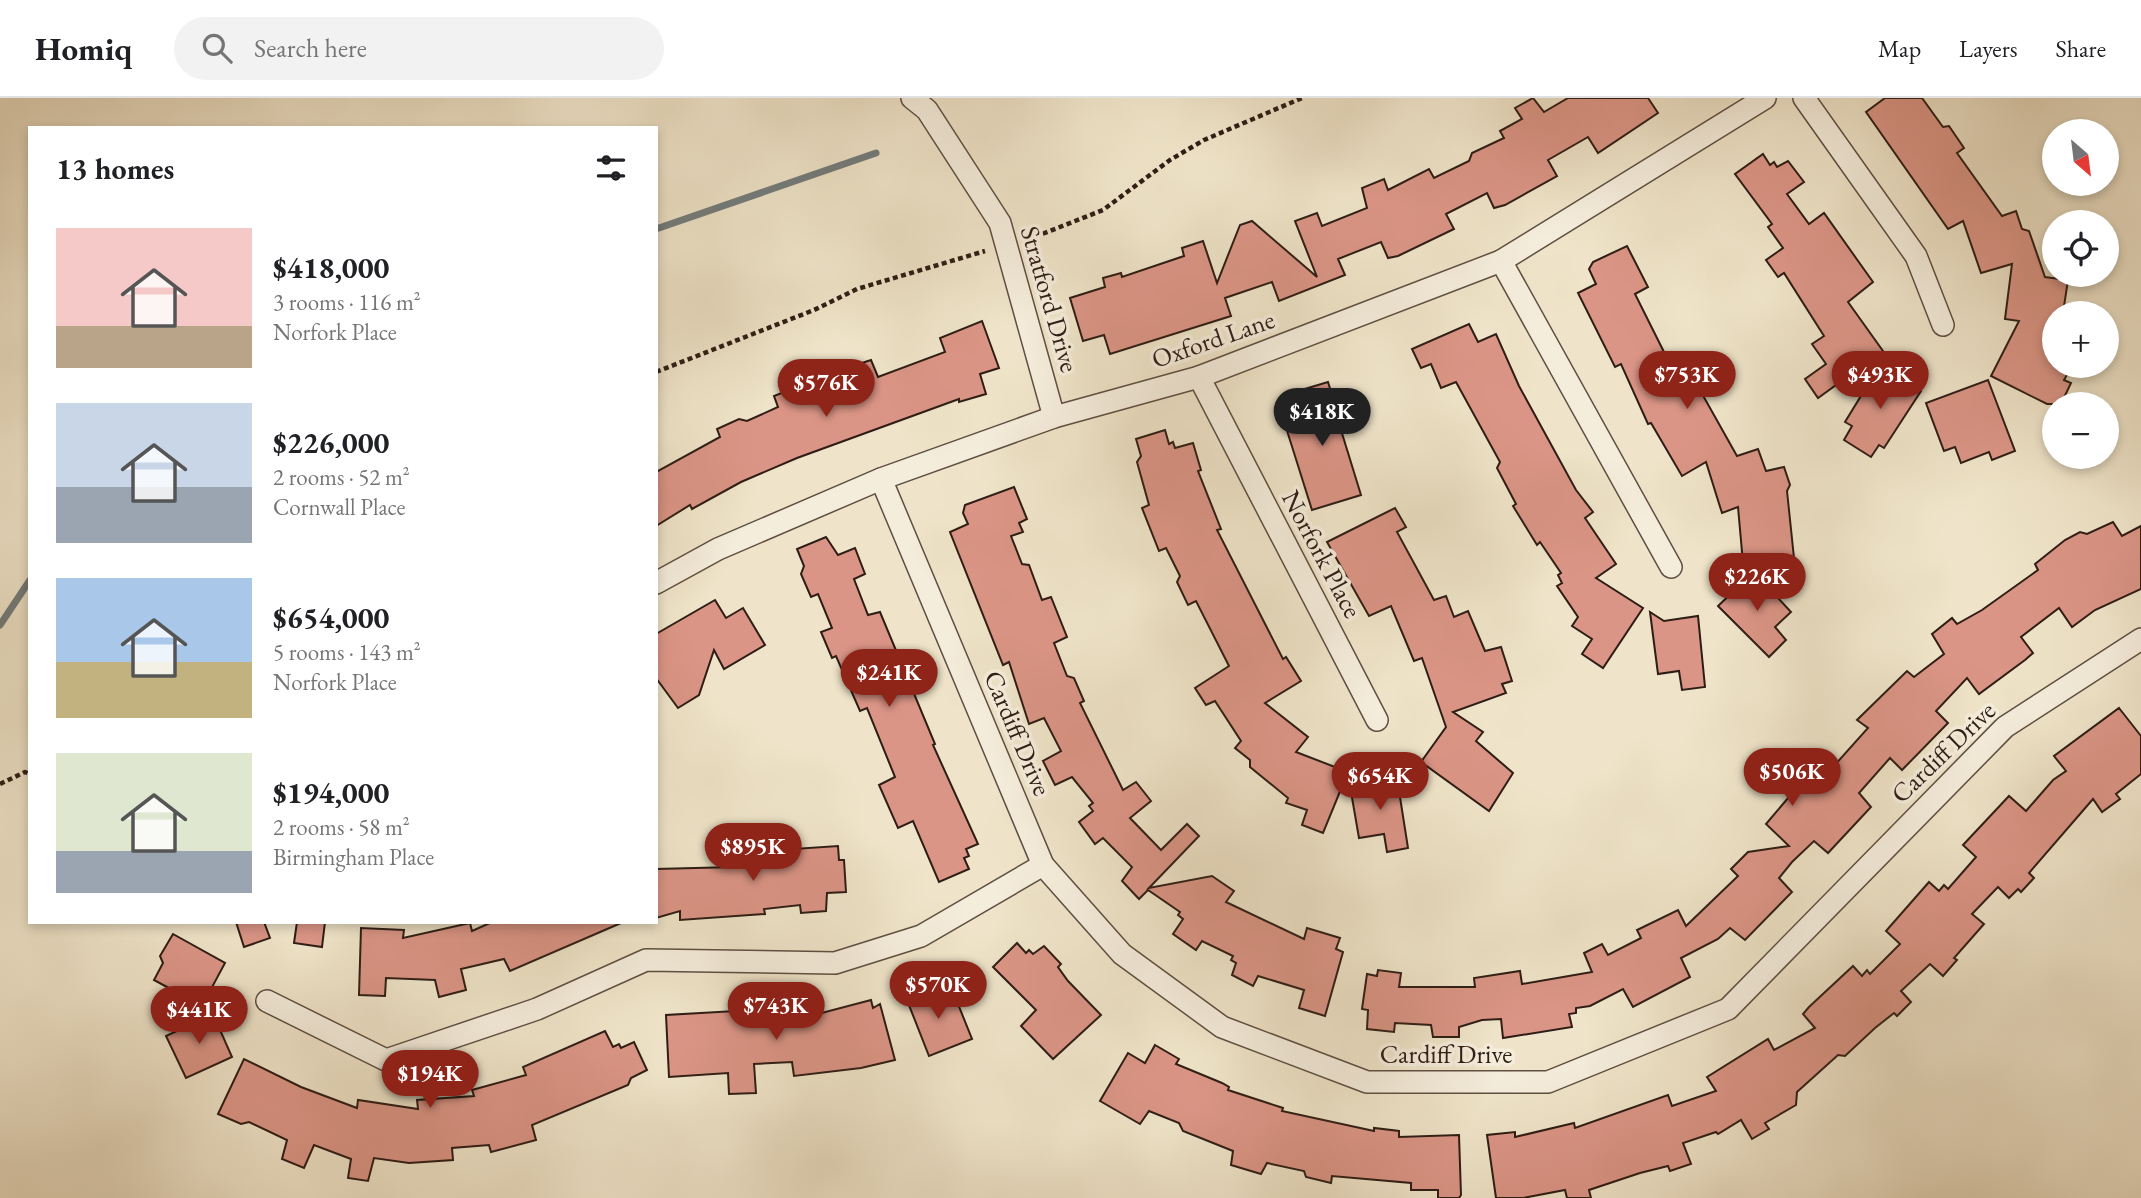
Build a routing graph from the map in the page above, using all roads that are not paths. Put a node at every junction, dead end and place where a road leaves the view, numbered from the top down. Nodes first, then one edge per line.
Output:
1 (912, 98) edge
2 (1765, 98) edge
3 (1804, 98) edge
4 (1501, 261) junction
5 (1943, 326) dead end
6 (1199, 377) junction
7 (1054, 416) junction
8 (881, 479) junction
9 (1671, 567) dead end
10 (658, 582) edge
11 (2141, 639) edge
12 (1377, 720) dead end
13 (1042, 865) junction
14 (267, 1001) dead end

1 - 7 street, Stratford Drive
2 - 4 street, Oxford Lane
3 - 5 street
4 - 6 street, Oxford Lane
4 - 9 street
6 - 7 street, Oxford Lane
6 - 12 street, Norfork Place
7 - 8 street, Oxford Lane
8 - 10 street, Oxford Lane
8 - 13 street, Cardiff Drive
11 - 13 street, Cardiff Drive
13 - 14 street

